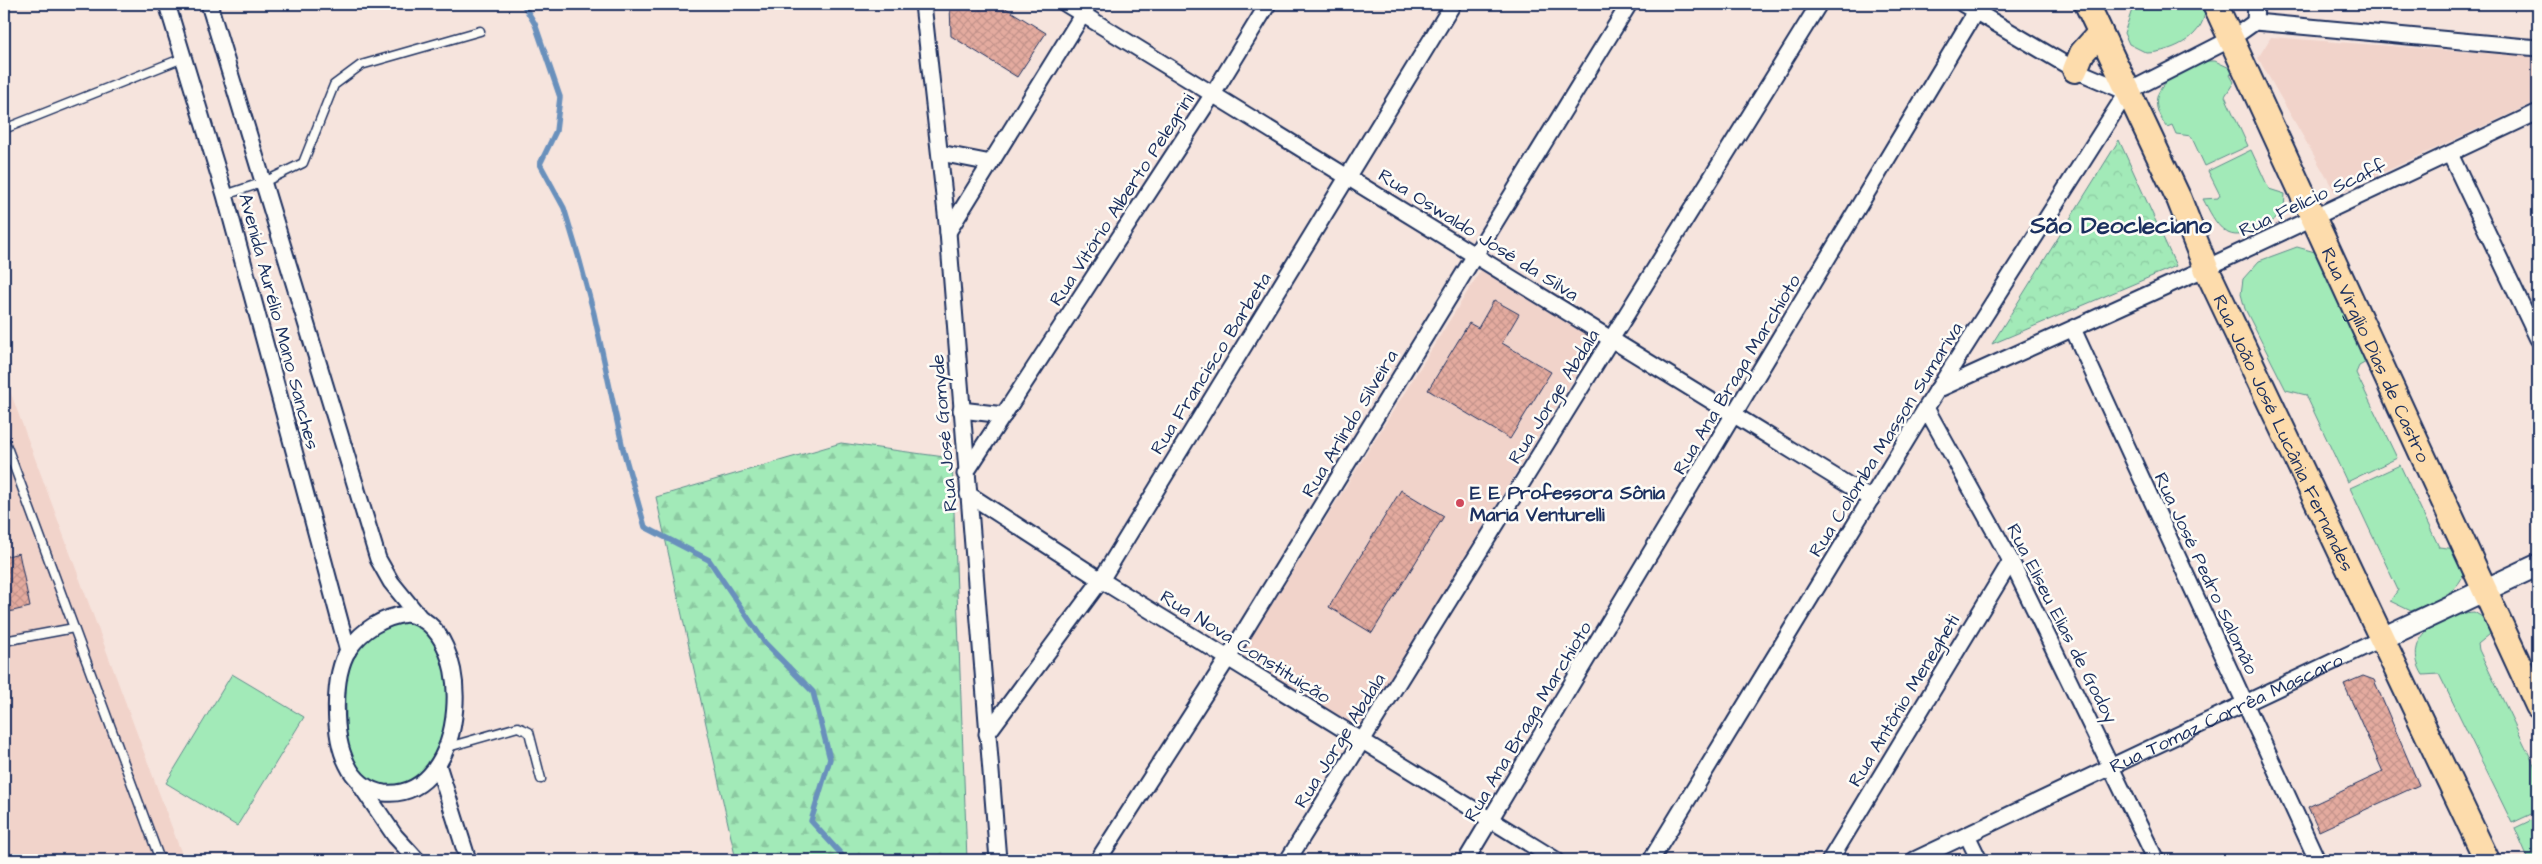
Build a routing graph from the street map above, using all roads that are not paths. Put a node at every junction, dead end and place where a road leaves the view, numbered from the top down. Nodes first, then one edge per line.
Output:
1 (167, 4) edge
2 (209, 4) edge
3 (923, 4) edge
4 (1066, 4) edge
5 (1268, 4) edge
6 (1453, 4) edge
7 (1629, 4) edge
8 (1819, 4) edge
9 (1963, 4) edge
10 (2087, 4) edge
11 (2215, 4) edge
12 (2256, 4) edge
13 (1086, 9) edge
14 (1976, 11) junction
15 (2254, 22) junction
16 (480, 31) dead end
17 (2100, 33) junction
18 (2231, 39) junction
19 (2538, 48) edge
20 (183, 58) junction
21 (2075, 70) junction
22 (2127, 92) junction
23 (1213, 94) junction
24 (2538, 112) edge
25 (4, 129) edge
26 (940, 153) junction
27 (2450, 154) junction
28 (991, 163) junction
29 (1348, 177) junction
30 (264, 182) junction
31 (225, 195) junction
32 (2313, 218) junction
33 (948, 232) junction
34 (1475, 255) junction
35 (2206, 268) junction
36 (2073, 329) junction
37 (1612, 339) junction
38 (2538, 340) edge
39 (1937, 390) junction
40 (1926, 408) junction
41 (961, 410) junction
42 (1004, 415) junction
43 (1735, 415) junction
44 (4, 439) edge
45 (965, 474) junction
46 (968, 494) junction
47 (1871, 499) junction
48 (2011, 561) junction
49 (2538, 565) edge
50 (1101, 580) junction
51 (2487, 590) junction
52 (421, 619) junction
53 (74, 628) junction
54 (2383, 638) junction
55 (4, 641) edge
56 (348, 651) junction
57 (1228, 658) junction
58 (2244, 704) junction
59 (2538, 706) edge
60 (987, 734) junction
61 (1362, 741) junction
62 (448, 747) junction
63 (438, 765) junction
64 (2112, 766) junction
65 (541, 779) dead end
66 (358, 780) junction
67 (1491, 820) junction
68 (1968, 835) junction
69 (160, 860) edge
70 (417, 860) edge
71 (468, 860) edge
72 (998, 860) edge
73 (1098, 860) edge
74 (1288, 860) edge
75 (1466, 860) edge
76 (1556, 860) edge
77 (1651, 860) edge
78 (1830, 860) edge
79 (1914, 860) edge
80 (1979, 860) edge
81 (2156, 860) edge
82 (2317, 860) edge
83 (2487, 860) edge

1 - 20 street, Avenida Aurélio Mano Sanches
2 - 30 street, Avenida Aurélio Mano Sanches
3 - 26 street, Rua José Gomyde
4 - 13 street, Rua Oswaldo José da Silva
5 - 23 street, Rua Vitório Alberto Pelegrini
6 - 29 street, Rua Francisco Barbeta
7 - 34 street, Rua Arlindo Silveira
8 - 37 street, Rua Jorge Abdala
9 - 14 street
10 - 17 main road, Rua João José Lucânia Fernandes
11 - 18 main road, Rua Virgílio Dias de Castro
12 - 15 street
13 - 23 street, Rua Oswaldo José da Silva
13 - 28 street
14 - 21 street
14 - 43 street, Rua Ana Braga Marchioto
15 - 18 street
15 - 19 street
16 - 30 lane
17 - 21 main road
17 - 22 main road, Rua João José Lucânia Fernandes
18 - 22 street
18 - 32 main road, Rua Virgílio Dias de Castro
20 - 25 lane
20 - 31 street, Avenida Aurélio Mano Sanches
21 - 22 street
22 - 35 main road, Rua João José Lucânia Fernandes
22 - 39 street, Rua Colomba Masson Sumariva
23 - 29 street, Rua Oswaldo José da Silva
23 - 42 street, Rua Vitório Alberto Pelegrini
24 - 27 street, Rua Felício Scaff
26 - 28 street
26 - 33 street, Rua José Gomyde
27 - 32 street, Rua Felício Scaff
27 - 38 street
28 - 33 street
29 - 34 street, Rua Oswaldo José da Silva
29 - 50 street, Rua Francisco Barbeta
30 - 31 lane
30 - 52 street, Avenida Aurélio Mano Sanches
31 - 56 street, Avenida Aurélio Mano Sanches
32 - 35 street, Rua Felício Scaff
32 - 51 main road, Rua Virgílio Dias de Castro
33 - 41 street, Rua José Gomyde
34 - 37 street, Rua Oswaldo José da Silva
34 - 57 street, Rua Arlindo Silveira
35 - 36 street, Rua Felício Scaff
35 - 54 main road, Rua João José Lucânia Fernandes
36 - 39 street, Rua Felício Scaff
36 - 58 street, Rua José Pedro Salomão
37 - 43 street, Rua Oswaldo José da Silva
37 - 61 street, Rua Jorge Abdala
39 - 40 street, Rua Colomba Masson Sumariva
40 - 47 street, Rua Colomba Masson Sumariva
40 - 48 street, Rua Eliseu Elias de Godoy
41 - 42 street
41 - 45 street, Rua José Gomyde
42 - 45 street, Rua Vitório Alberto Pelegrini
43 - 47 street, Rua Oswaldo José da Silva
43 - 67 street, Rua Ana Braga Marchioto
44 - 53 lane
45 - 46 street, Rua José Gomyde
46 - 50 street, Rua Nova Constituição
46 - 60 street, Rua José Gomyde
47 - 77 street, Rua Colomba Masson Sumariva
48 - 64 street, Rua Eliseu Elias de Godoy
48 - 78 street, Rua Antônio Menegheti
49 - 51 main road, Rua Tomaz Corrêa Mascaro
50 - 57 street, Rua Nova Constituição
50 - 60 street, Rua Francisco Barbeta
51 - 54 main road, Rua Tomaz Corrêa Mascaro
51 - 59 main road, Rua Virgílio Dias de Castro
52 - 56 street
52 - 62 street
53 - 55 lane
53 - 69 lane
54 - 58 street, Rua Tomaz Corrêa Mascaro
54 - 83 main road, Rua João José Lucânia Fernandes
56 - 66 street
57 - 61 street, Rua Nova Constituição
57 - 73 street, Rua Arlindo Silveira
58 - 64 street, Rua Tomaz Corrêa Mascaro
58 - 82 street, Rua José Pedro Salomão
60 - 72 street, Rua José Gomyde
61 - 67 street, Rua Nova Constituição
61 - 74 street, Rua Jorge Abdala
62 - 63 street
62 - 65 lane
63 - 66 street
63 - 71 street
64 - 68 street, Rua Tomaz Corrêa Mascaro
64 - 81 street, Rua Eliseu Elias de Godoy
66 - 70 street
67 - 75 street, Rua Ana Braga Marchioto
67 - 76 street, Rua Nova Constituição
68 - 79 street, Rua Tomaz Corrêa Mascaro
68 - 80 street

